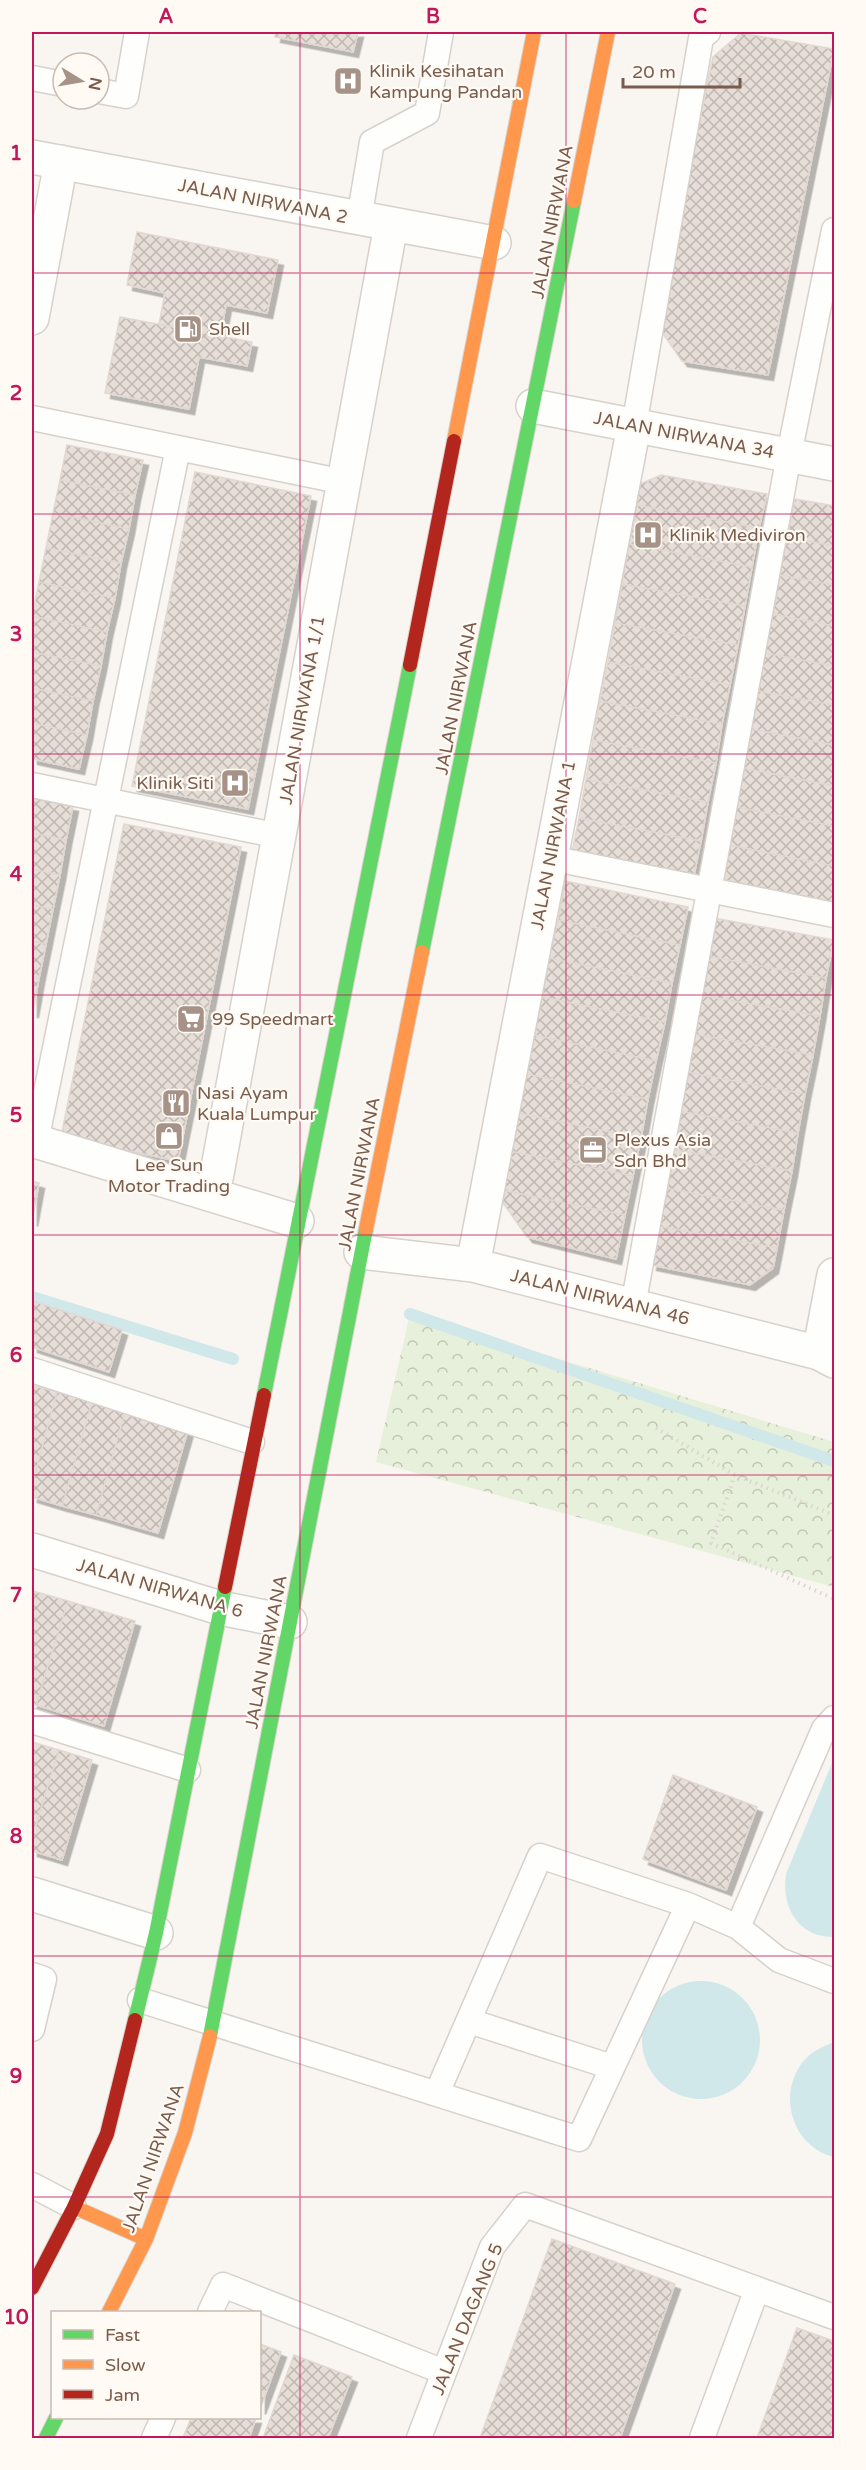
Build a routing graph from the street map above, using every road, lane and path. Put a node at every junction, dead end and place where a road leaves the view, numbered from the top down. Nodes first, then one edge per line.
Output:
1 (137, 32) edge
2 (441, 32) edge
3 (534, 32) edge
4 (608, 32) edge
5 (708, 32) edge
6 (32, 78) edge
7 (51, 82) edge
8 (111, 93) edge
9 (46, 160) edge
10 (359, 219) junction
11 (391, 225) junction
12 (834, 230) edge
13 (494, 243) junction
14 (32, 318) edge
15 (533, 406) junction
16 (32, 418) edge
17 (634, 426) junction
18 (178, 448) junction
19 (789, 455) junction
20 (834, 464) edge
21 (344, 482) junction
22 (32, 785) edge
23 (106, 801) junction
24 (279, 836) junction
25 (550, 858) junction
26 (710, 890) junction
27 (834, 915) edge
28 (34, 1140) edge
29 (213, 1195) junction
30 (297, 1221) junction
31 (362, 1252) junction
32 (473, 1265) junction
33 (834, 1275) edge
34 (633, 1306) junction
35 (827, 1357) edge
36 (32, 1370) edge
37 (656, 1428) dead end
38 (252, 1442) junction
39 (735, 1475) junction
40 (834, 1515) edge
41 (32, 1550) edge
42 (834, 1599) edge
43 (220, 1608) junction
44 (290, 1622) junction
45 (834, 1718) edge
46 (32, 1721) edge
47 (188, 1770) junction
48 (32, 1894) edge
49 (688, 1905) junction
50 (738, 1927) junction
51 (156, 1933) junction
52 (32, 1975) edge
53 (834, 1981) edge
54 (140, 2000) junction
55 (469, 2021) junction
56 (214, 2022) junction
57 (32, 2029) edge
58 (612, 2067) junction
59 (437, 2093) junction
60 (32, 2185) edge
61 (74, 2206) junction
62 (146, 2239) junction
63 (32, 2288) edge
64 (757, 2289) junction
65 (110, 2311) edge
66 (211, 2311) edge
67 (834, 2317) edge
68 (444, 2372) junction
69 (56, 2419) edge
70 (163, 2419) edge
71 (46, 2439) edge
72 (154, 2439) edge
73 (419, 2439) edge
74 (702, 2439) edge

1 - 8 lane
2 - 10 lane
3 - 13 street
4 - 15 street, JALAN NIRWANA
5 - 17 lane
6 - 7 lane
9 - 10 street, JALAN NIRWANA 2
9 - 14 street
10 - 11 street, JALAN NIRWANA 2
11 - 13 street, JALAN NIRWANA 2
11 - 21 street, JALAN NIRWANA 1/1
12 - 19 lane
13 - 30 street
15 - 17 street, JALAN NIRWANA 34
15 - 31 street, JALAN NIRWANA
16 - 18 lane
17 - 19 street, JALAN NIRWANA 34
17 - 25 street, JALAN NIRWANA 1
18 - 21 lane
18 - 23 lane
19 - 20 street, JALAN NIRWANA 34
19 - 26 lane
21 - 24 street, JALAN NIRWANA 1/1
22 - 23 lane
23 - 24 lane
23 - 28 lane
24 - 29 street, JALAN NIRWANA 1/1
25 - 26 lane
25 - 32 street, JALAN NIRWANA 1
26 - 27 lane
26 - 34 lane
28 - 29 street
29 - 30 street
30 - 38 street
31 - 32 street, JALAN NIRWANA 46
31 - 44 street, JALAN NIRWANA
32 - 34 street, JALAN NIRWANA 46
33 - 35 street
34 - 35 street, JALAN NIRWANA 46
36 - 38 lane
37 - 39 path
38 - 43 street
39 - 40 path
39 - 42 path
41 - 43 street, JALAN NIRWANA 6
43 - 44 street, JALAN NIRWANA 6
43 - 47 street
44 - 56 street, JALAN NIRWANA
45 - 50 lane
46 - 47 lane
47 - 51 street
48 - 51 street
49 - 50 lane
49 - 55 lane
49 - 58 lane
50 - 53 lane
51 - 54 street
52 - 57 lane
54 - 56 lane
54 - 61 street
55 - 58 lane
55 - 59 lane
56 - 59 lane
56 - 62 street, JALAN NIRWANA
58 - 59 lane
60 - 61 lane
61 - 62 street
61 - 63 street
62 - 65 street, JALAN NIRWANA
64 - 67 lane
64 - 68 lane, JALAN DAGANG 5
64 - 74 lane
66 - 68 lane
68 - 73 lane, JALAN DAGANG 5
69 - 71 street
70 - 72 lane

